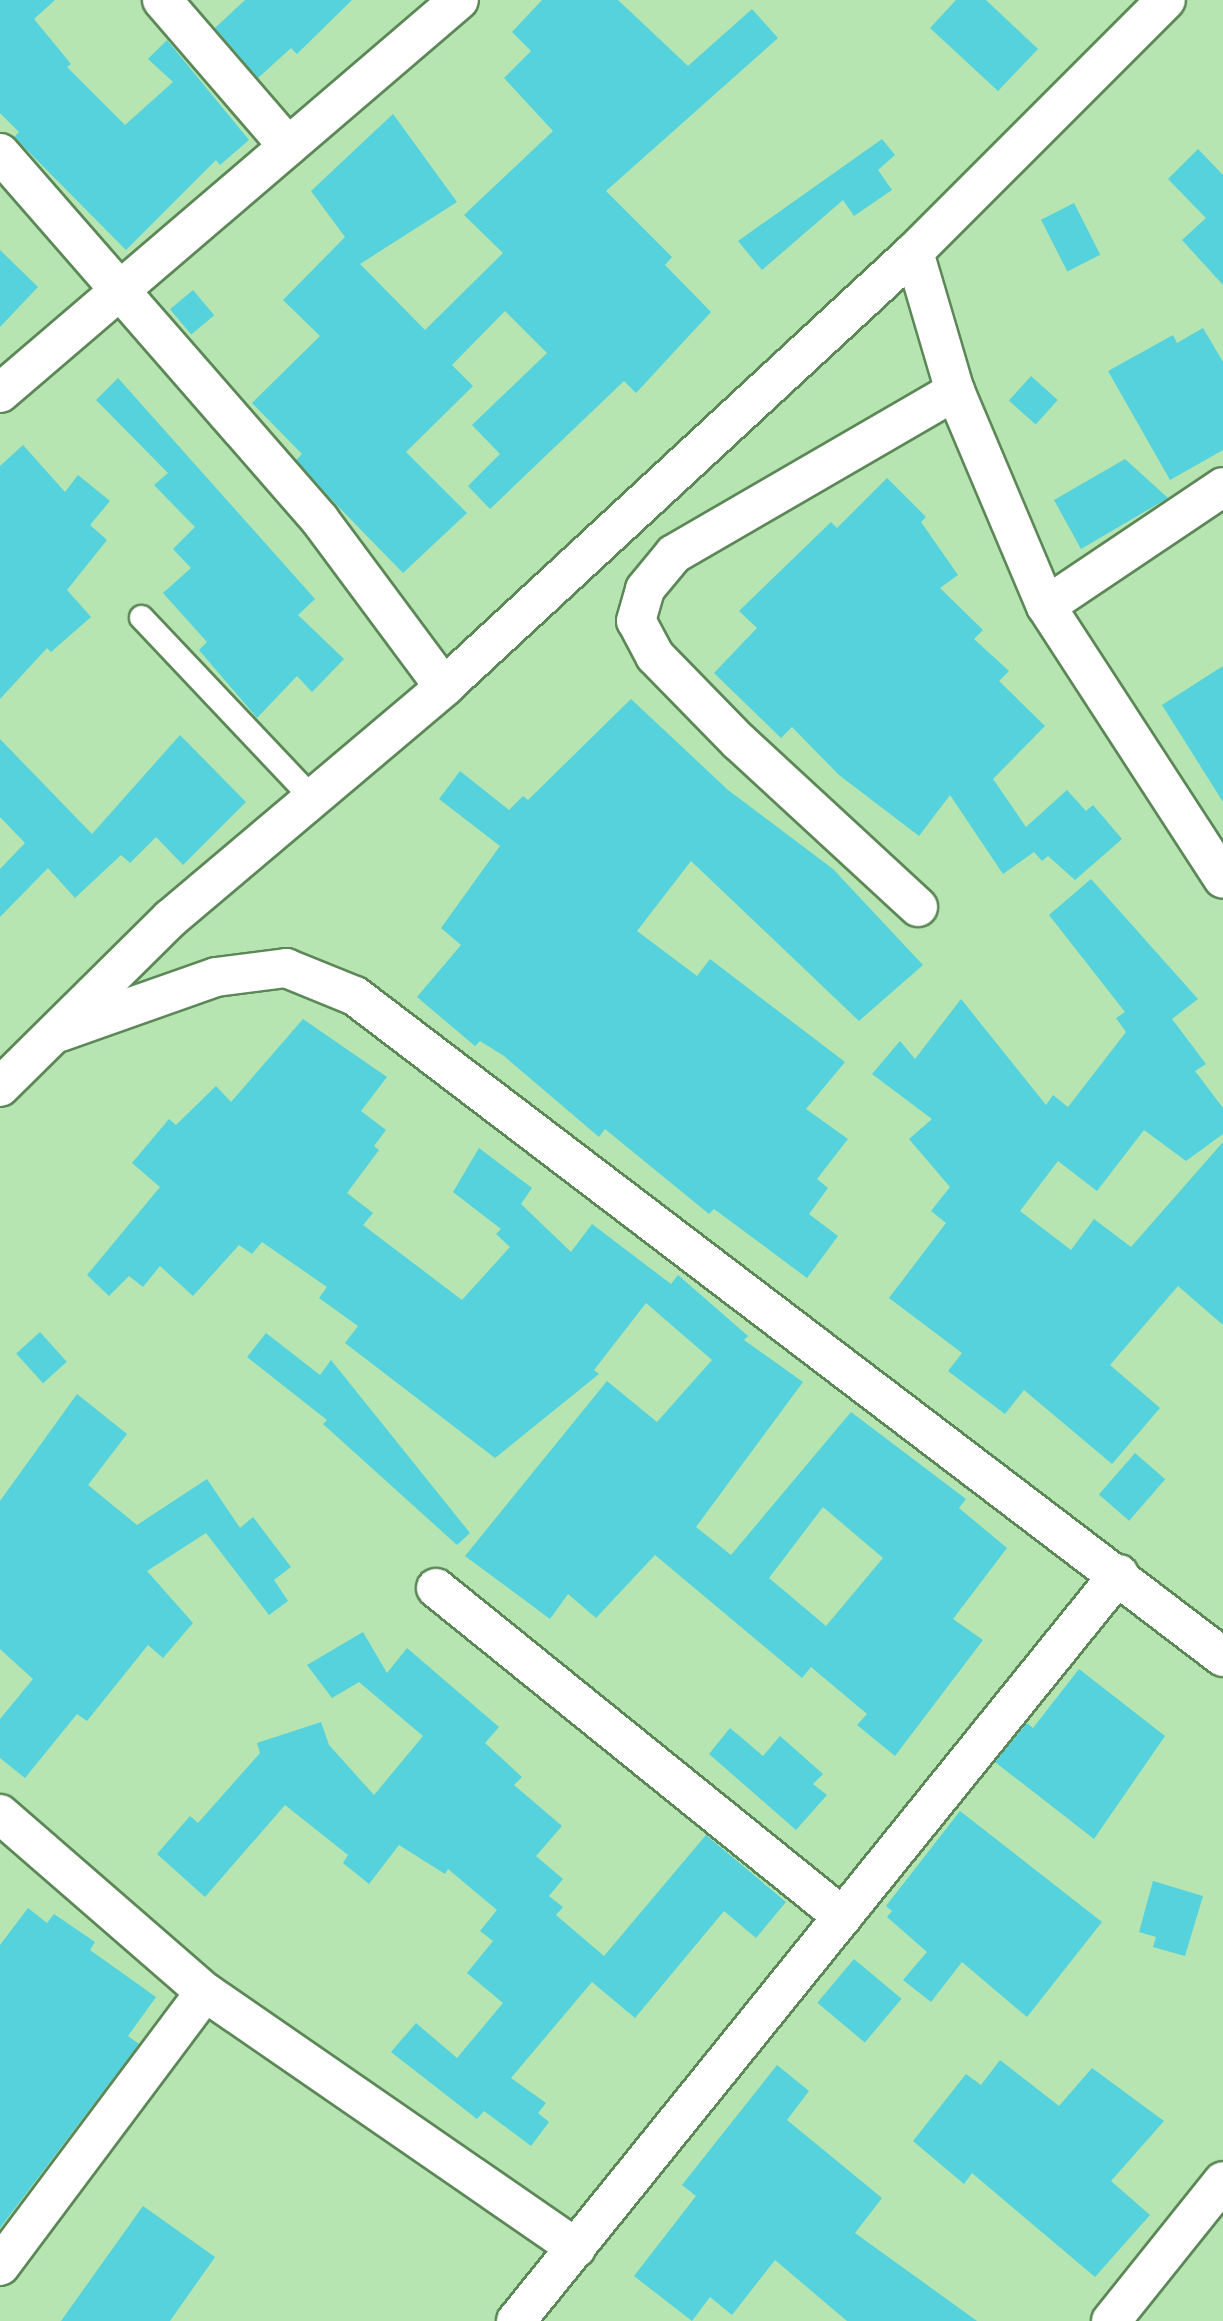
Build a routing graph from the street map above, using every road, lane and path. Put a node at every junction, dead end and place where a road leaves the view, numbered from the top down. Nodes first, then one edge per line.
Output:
1 (162, 0) edge
2 (458, 0) edge
3 (1166, 0) edge
4 (288, 146) junction
5 (0, 153) edge
6 (914, 252) junction
7 (117, 292) junction
8 (955, 391) junction
9 (0, 393) edge
10 (1223, 487) edge
11 (1046, 606) junction
12 (141, 617) dead end
13 (444, 687) junction
14 (312, 798) junction
15 (1223, 879) edge
16 (918, 907) dead end
17 (51, 1035) junction
18 (0, 1087) edge
19 (1119, 1574) junction
20 (436, 1588) dead end
21 (1223, 1657) edge
22 (0, 1814) edge
23 (843, 1917) junction
24 (205, 1992) junction
25 (1223, 2181) edge
26 (576, 2248) junction
27 (0, 2266) edge
28 (516, 2321) edge
29 (1111, 2321) edge

1 - 4 street
2 - 4 street
3 - 6 street
4 - 7 street
5 - 7 street
6 - 8 street
6 - 13 street
7 - 9 street
7 - 13 street
8 - 11 street
8 - 16 street
10 - 11 street
11 - 15 street
12 - 14 lane
13 - 14 street
14 - 17 street
17 - 18 street
17 - 19 street
19 - 21 street
19 - 23 street
20 - 23 street
22 - 24 street
23 - 26 street
24 - 26 street
24 - 27 street
25 - 29 street
26 - 28 street

